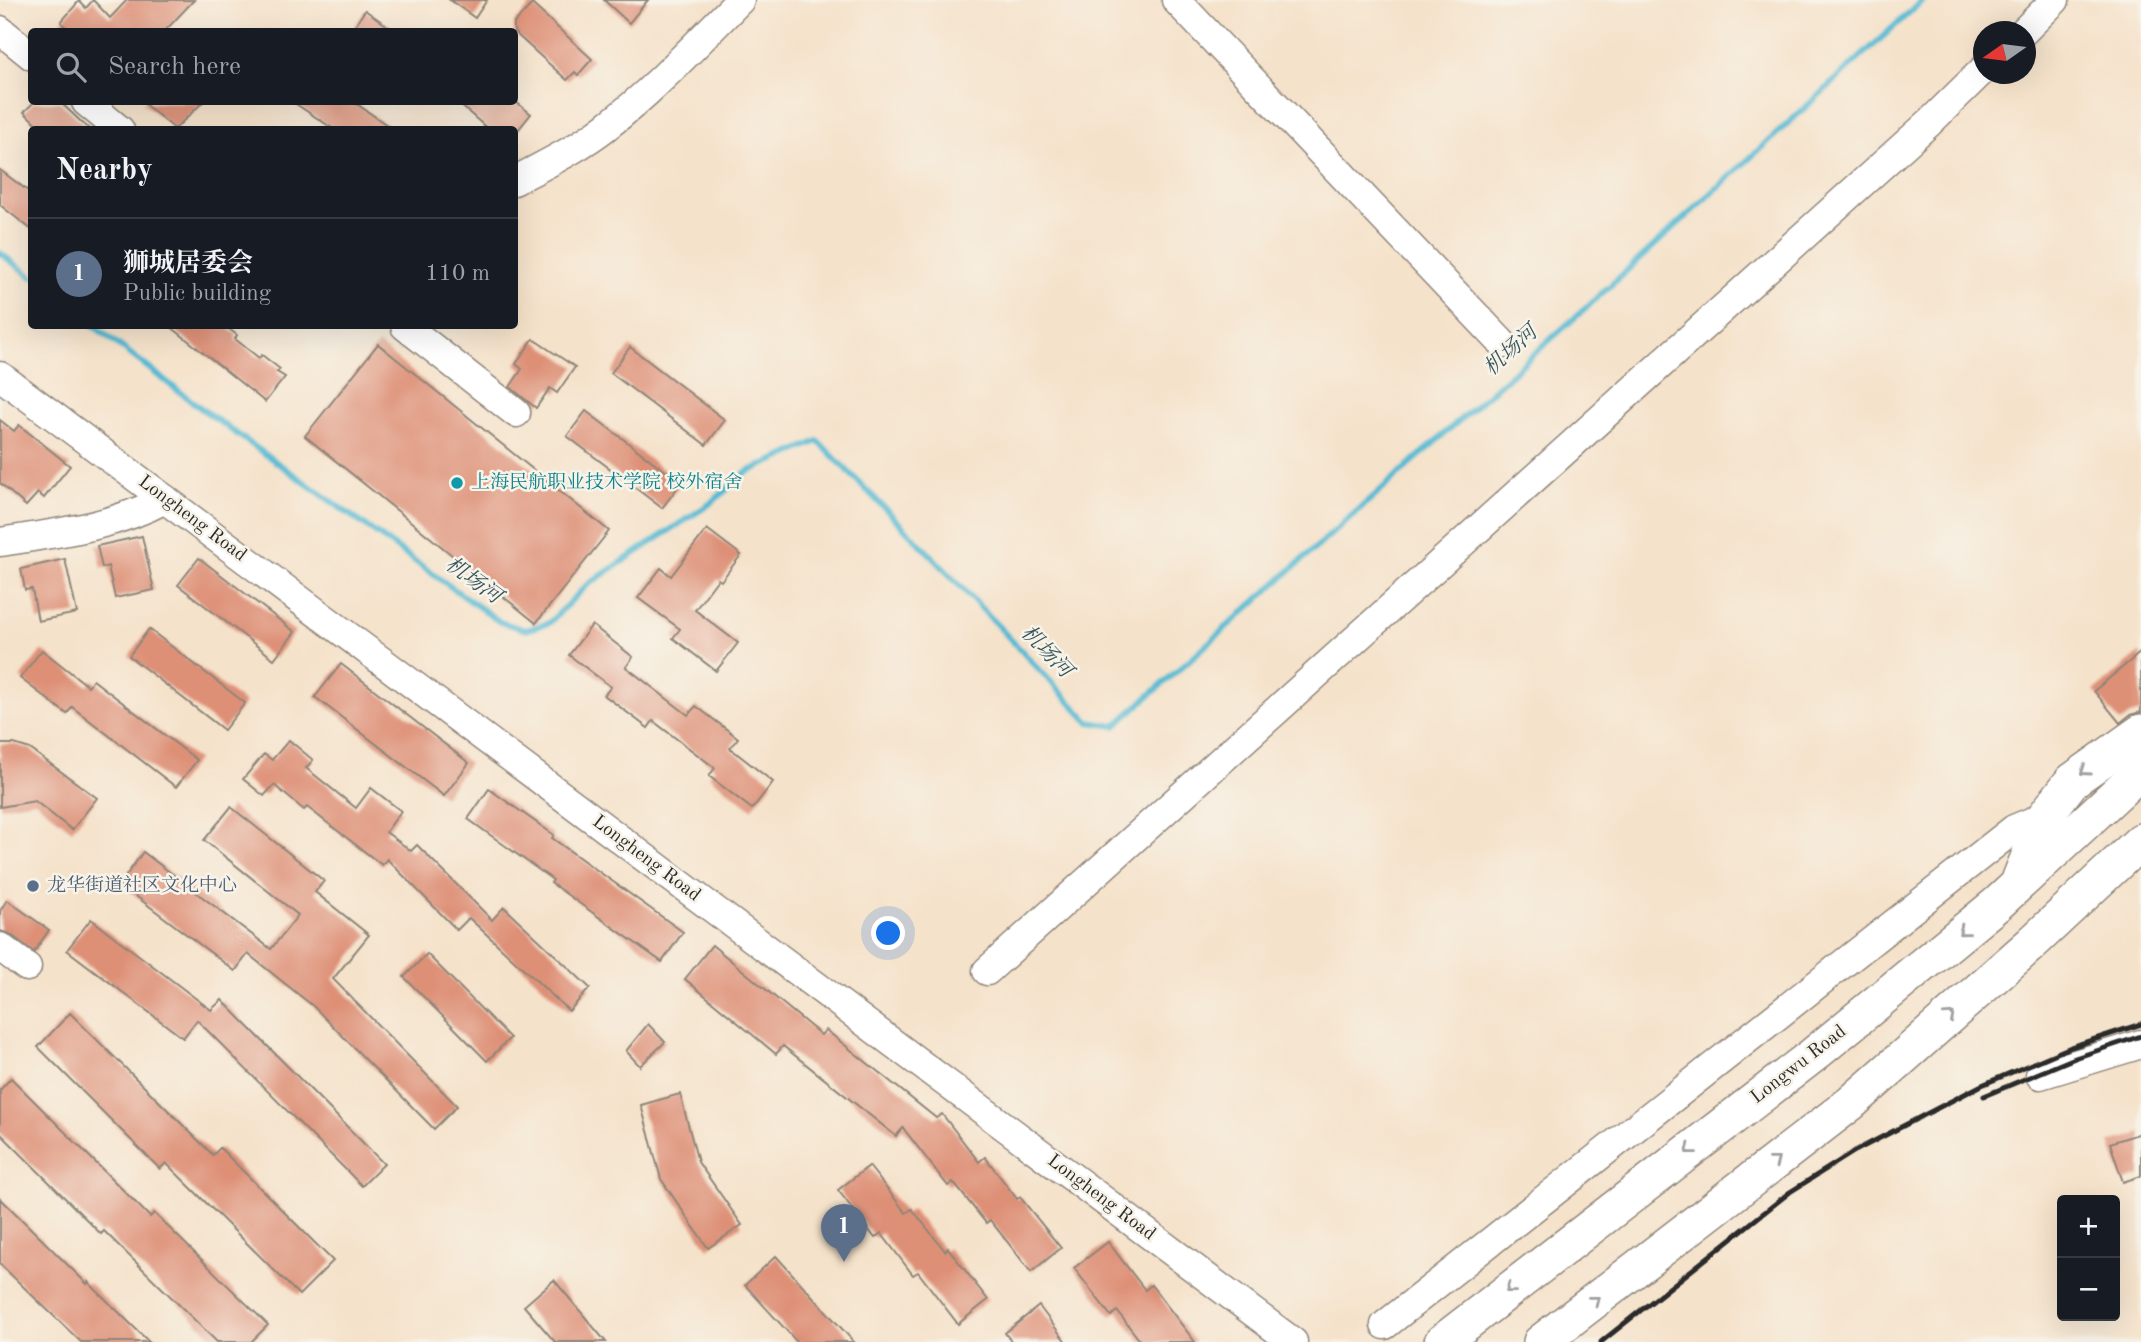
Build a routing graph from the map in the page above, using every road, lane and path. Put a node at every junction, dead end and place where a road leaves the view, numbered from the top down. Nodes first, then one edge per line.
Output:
1 (740, 0) edge
2 (1176, 0) edge
3 (2055, 0) edge
4 (2034, 21) edge
5 (0, 30) edge
6 (28, 53) edge
7 (1973, 80) edge
8 (90, 105) edge
9 (115, 126) edge
10 (518, 179) edge
11 (409, 329) edge
12 (1503, 344) dead end
13 (0, 376) edge
14 (516, 413) dead end
15 (165, 499) junction
16 (0, 542) edge
17 (2141, 732) edge
18 (2141, 771) edge
19 (2045, 816) junction
20 (2141, 841) edge
21 (2016, 887) junction
22 (0, 947) edge
23 (27, 967) dead end
24 (988, 971) dead end
25 (2141, 1044) edge
26 (2040, 1075) dead end
27 (1385, 1325) dead end
28 (1293, 1342) edge
29 (1442, 1342) edge
30 (1541, 1342) edge

1 - 10 street
2 - 12 street
3 - 4 street
5 - 6 street
7 - 24 street
8 - 9 street
11 - 14 street
13 - 15 street, Longheng Road
15 - 16 street
15 - 28 street, Longheng Road
17 -> 19 main road
18 - 21 main road, Longwu Road
19 - 21 main road
19 - 27 street
30 -> 20 main road
21 -> 29 main road, Longwu Road
22 - 23 street
25 - 26 street

